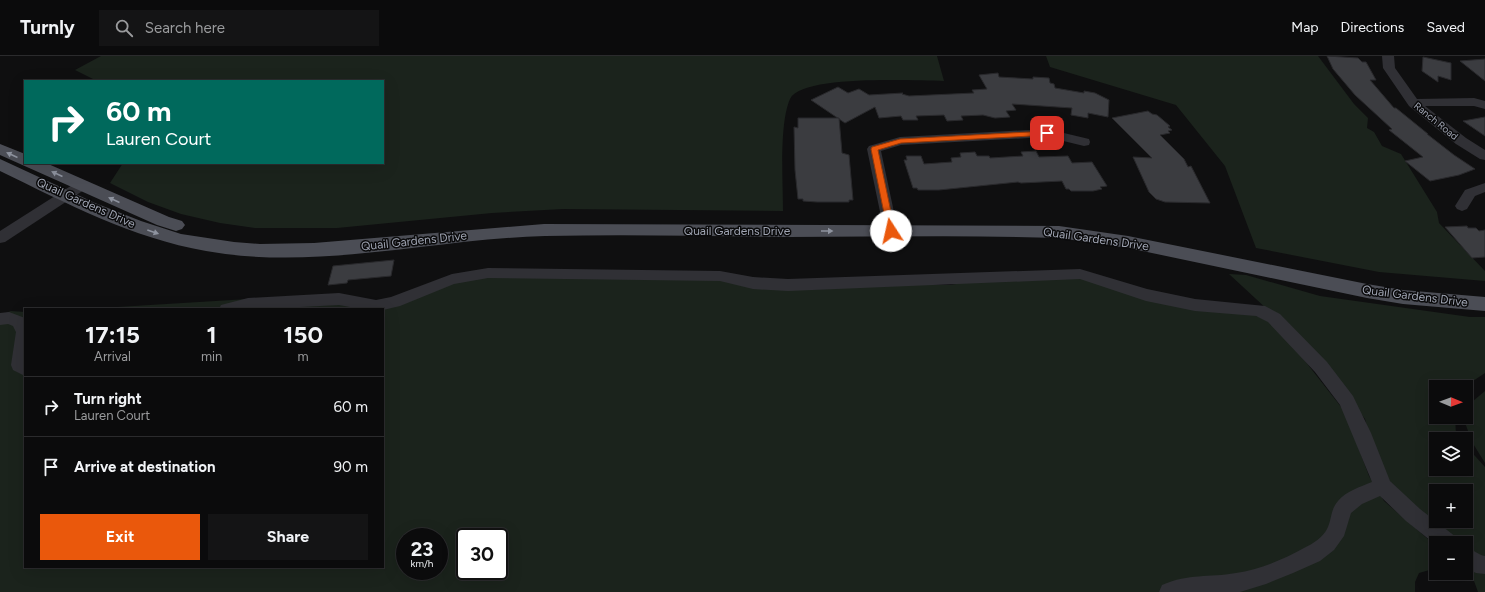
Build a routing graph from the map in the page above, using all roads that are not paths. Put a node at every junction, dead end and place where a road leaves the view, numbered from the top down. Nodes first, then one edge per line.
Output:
1 (1388, 56) edge
2 (1413, 103) junction
3 (1479, 104) edge
4 (1084, 142) dead end
5 (0, 149) edge
6 (1485, 156) edge
7 (24, 160) edge
8 (0, 164) edge
9 (34, 164) edge
10 (82, 185) junction
11 (1485, 187) edge
12 (66, 196) junction
13 (1462, 206) dead end
14 (890, 225) junction
15 (0, 238) edge
16 (1485, 292) edge
17 (1485, 304) edge
18 (231, 308) edge
19 (0, 319) edge
20 (24, 332) edge
21 (24, 332) edge
22 (24, 368) edge
23 (1383, 486) junction
24 (1440, 536) edge
25 (1473, 562) edge
26 (1485, 565) edge
27 (1169, 592) edge

1 - 2 street, Ranch Road
2 - 3 street
2 - 6 street, Ranch Road
4 - 14 street
7 -> 5 main road
8 - 12 main road, Quail Gardens Drive
10 -> 9 main road, Quail Gardens Drive
10 - 12 street
14 -> 10 main road, Quail Gardens Drive
11 - 13 street
12 -> 14 main road, Quail Gardens Drive
12 - 15 street
14 - 16 main road, Quail Gardens Drive
14 - 17 main road, Quail Gardens Drive
18 - 23 street
19 - 20 street
21 - 22 street
23 - 24 street
23 - 27 street
25 - 26 street

